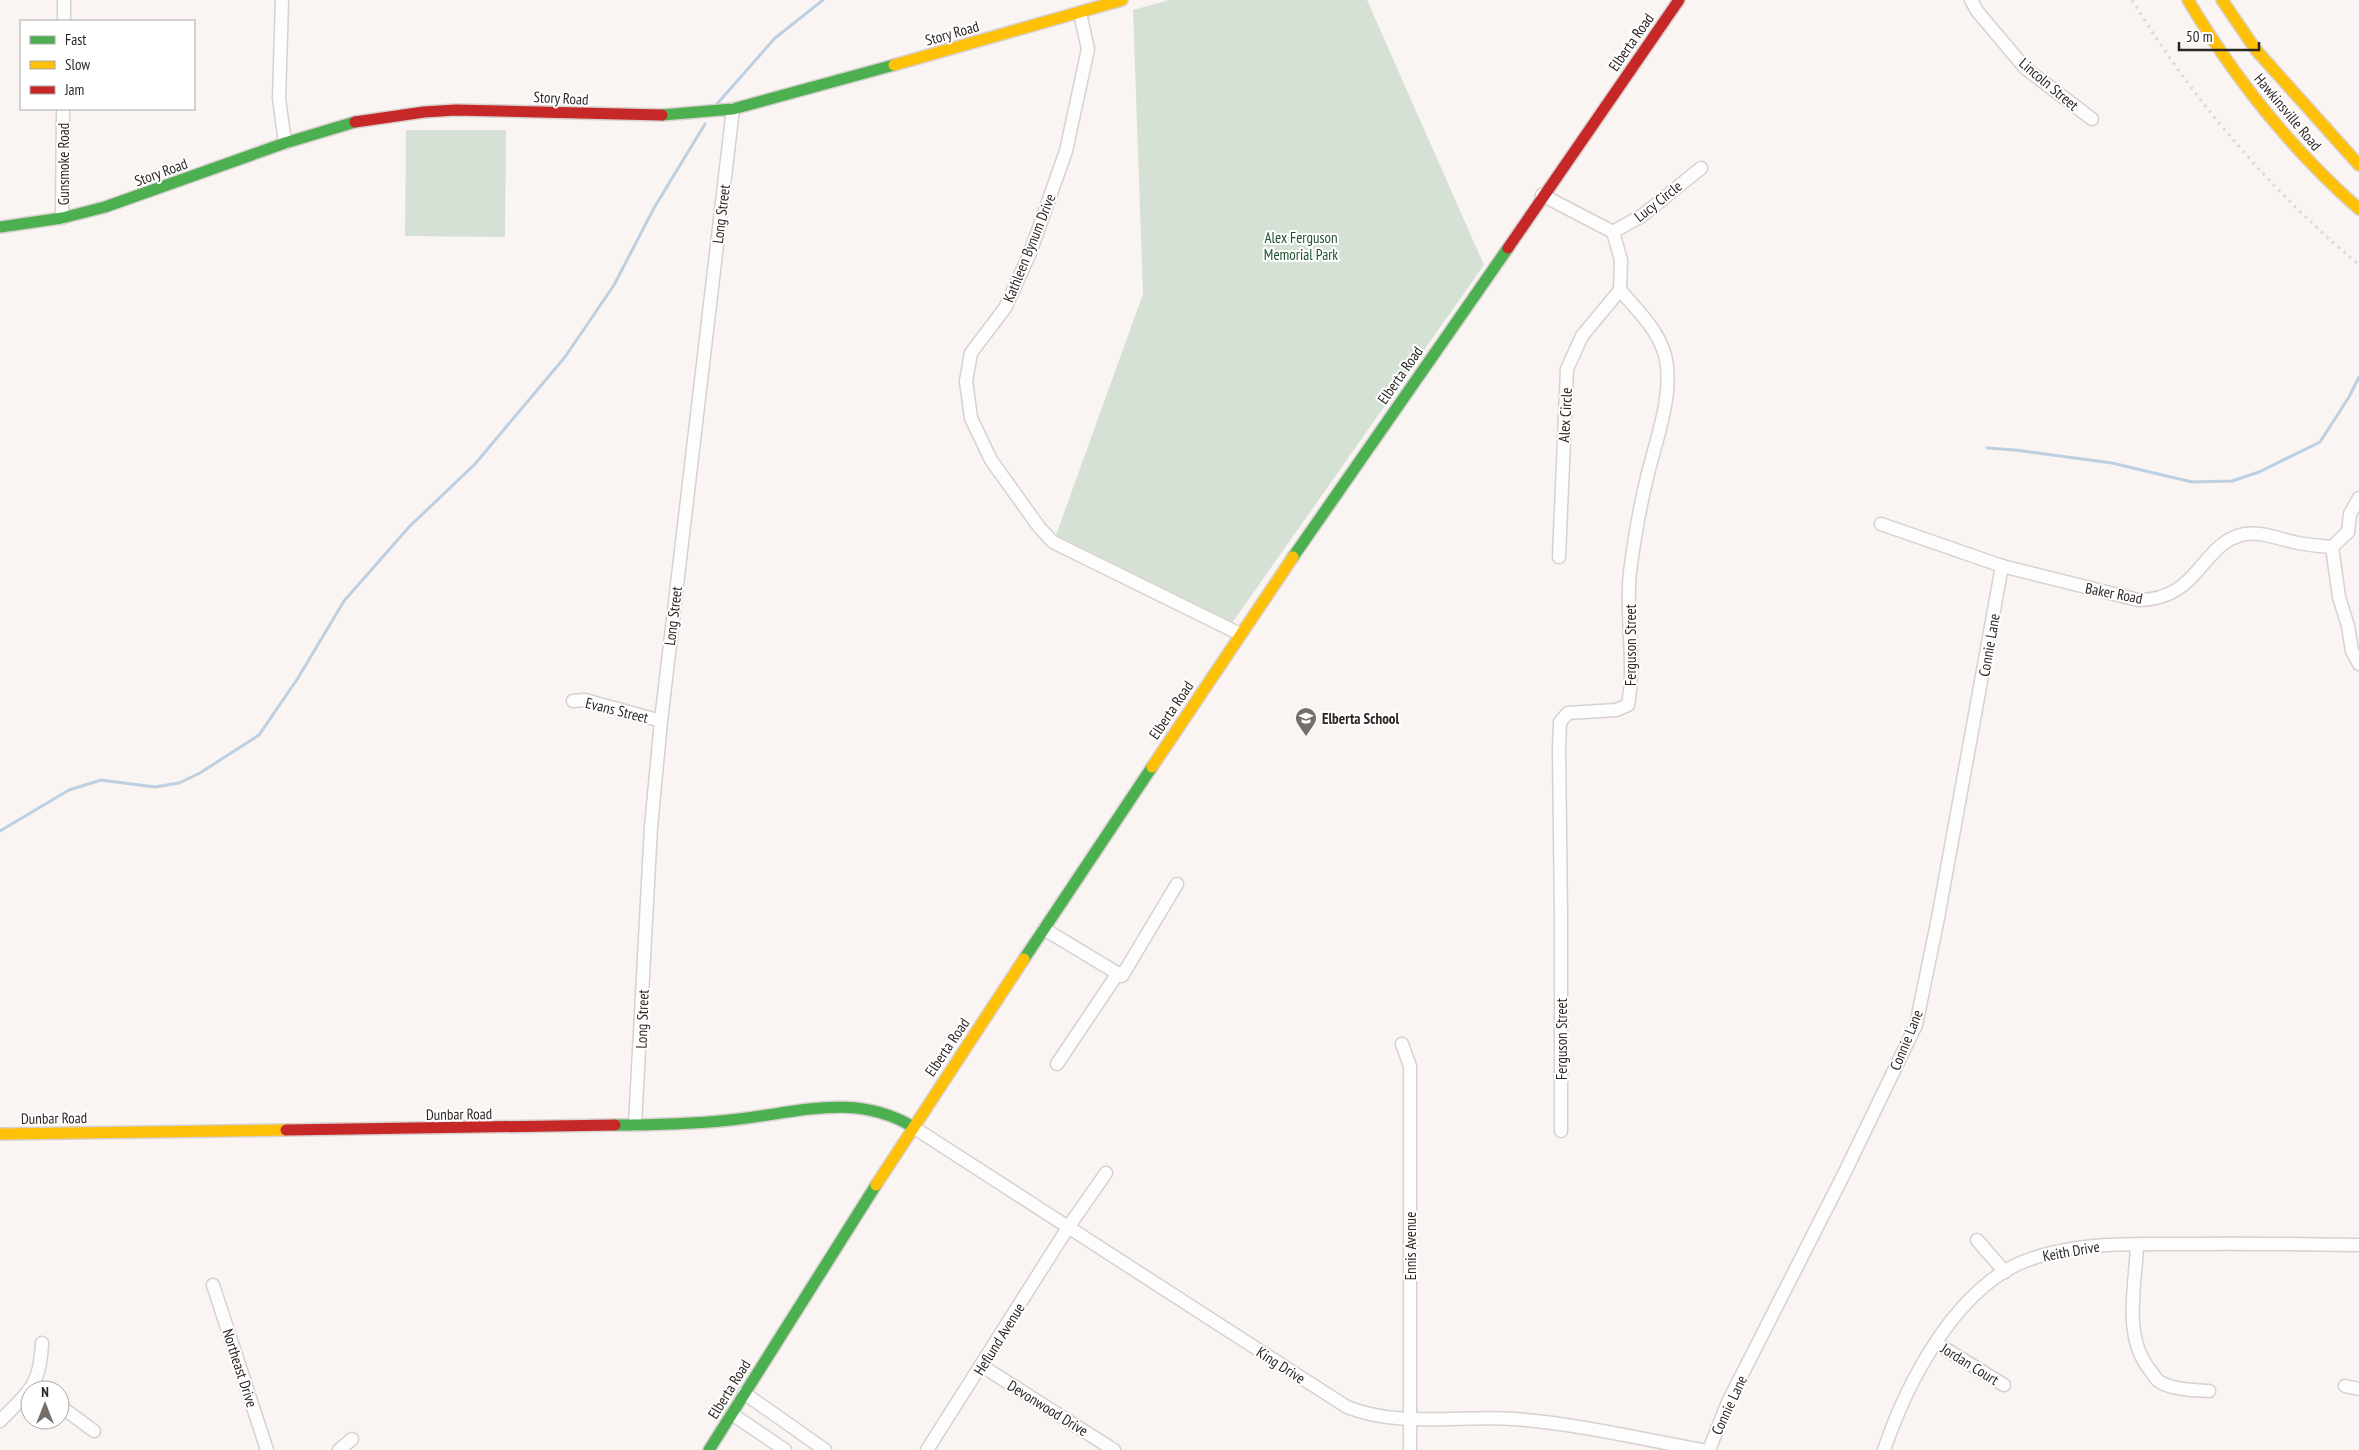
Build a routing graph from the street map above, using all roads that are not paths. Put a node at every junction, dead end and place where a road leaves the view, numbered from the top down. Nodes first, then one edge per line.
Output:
1 (64, 0) edge
2 (282, 0) edge
3 (1122, 0) edge
4 (1678, 0) edge
5 (1971, 0) edge
6 (2188, 0) edge
7 (2222, 0) edge
8 (1080, 13) junction
9 (64, 20) edge
10 (734, 108) junction
11 (63, 110) edge
12 (2092, 119) dead end
13 (286, 143) junction
14 (2359, 165) edge
15 (1700, 168) dead end
16 (1542, 195) junction
17 (2359, 209) edge
18 (62, 218) junction
19 (0, 227) edge
20 (1613, 232) junction
21 (1620, 290) junction
22 (2359, 498) edge
23 (1881, 524) dead end
24 (2332, 548) junction
25 (1559, 557) dead end
26 (2002, 566) junction
27 (1240, 634) junction
28 (2359, 664) edge
29 (573, 701) dead end
30 (661, 721) junction
31 (1177, 884) dead end
32 (1044, 929) junction
33 (1118, 973) junction
34 (1402, 1044) dead end
35 (1057, 1064) dead end
36 (635, 1125) junction
37 (913, 1127) junction
38 (1561, 1131) dead end
39 (0, 1134) edge
40 (1106, 1173) dead end
41 (1069, 1226) junction
42 (1977, 1240) dead end
43 (2137, 1244) junction
44 (2359, 1245) edge
45 (2005, 1272) junction
46 (213, 1285) dead end
47 (42, 1343) dead end
48 (1936, 1343) junction
49 (982, 1366) junction
50 (39, 1380) edge
51 (2004, 1385) dead end
52 (2345, 1386) dead end
53 (2359, 1389) edge
54 (2209, 1392) dead end
55 (744, 1394) junction
56 (20, 1403) edge
57 (70, 1413) edge
58 (732, 1414) junction
59 (1410, 1419) junction
60 (0, 1421) edge
61 (94, 1431) dead end
62 (352, 1439) dead end
63 (1632, 1444) edge
64 (266, 1450) edge
65 (339, 1450) edge
66 (709, 1450) edge
67 (785, 1450) edge
68 (825, 1450) edge
69 (927, 1450) edge
70 (1114, 1450) edge
71 (1410, 1450) edge
72 (1702, 1450) edge
73 (1709, 1450) edge
74 (1884, 1450) edge

1 - 9 street
2 - 13 street
3 - 8 street, Story Road
4 - 16 street, Elberta Road
5 - 12 street, Lincoln Street
6 - 17 street, Hawkinsville Road
7 - 14 street, Hawkinsville Road
8 - 10 street, Story Road
8 - 27 street, Kathleen Bynum Drive
10 - 13 street, Story Road
10 - 30 street, Long Street
11 - 18 street, Gunsmoke Road
13 - 18 street, Story Road
15 - 20 street, Lucy Circle
16 - 20 street
16 - 27 street, Elberta Road
18 - 19 street, Story Road
20 - 21 street
21 - 25 street, Alex Circle
21 - 38 street, Ferguson Street
22 - 24 street
23 - 26 street, Baker Road
24 - 26 street, Baker Road
24 - 28 street
26 - 73 street, Connie Lane
27 - 32 street, Elberta Road
29 - 30 street, Evans Street
30 - 36 street, Long Street
31 - 33 street
32 - 33 street
32 - 37 street, Elberta Road
33 - 35 street
34 - 59 street, Ennis Avenue
36 - 37 street, Dunbar Road
36 - 39 street, Dunbar Road
37 - 41 street, King Drive
37 - 55 street, Elberta Road
40 - 41 street, Heflund Avenue
41 - 49 street, Heflund Avenue
41 - 59 street, King Drive
42 - 45 street
43 - 44 street, Keith Drive
43 - 45 street, Keith Drive
43 - 54 street
45 - 48 street, Keith Drive
46 - 64 street, Northeast Drive
47 - 50 street
48 - 51 street, Jordan Court
48 - 74 street, Keith Drive
49 - 69 street, Heflund Avenue
49 - 70 street, Devonwood Drive
52 - 53 street
55 - 58 street, Elberta Road
55 - 68 street
56 - 60 street
57 - 61 street
58 - 66 street, Elberta Road
58 - 67 street
59 - 63 street, King Drive
59 - 71 street, Ennis Avenue
62 - 65 street
63 - 72 street, King Drive

